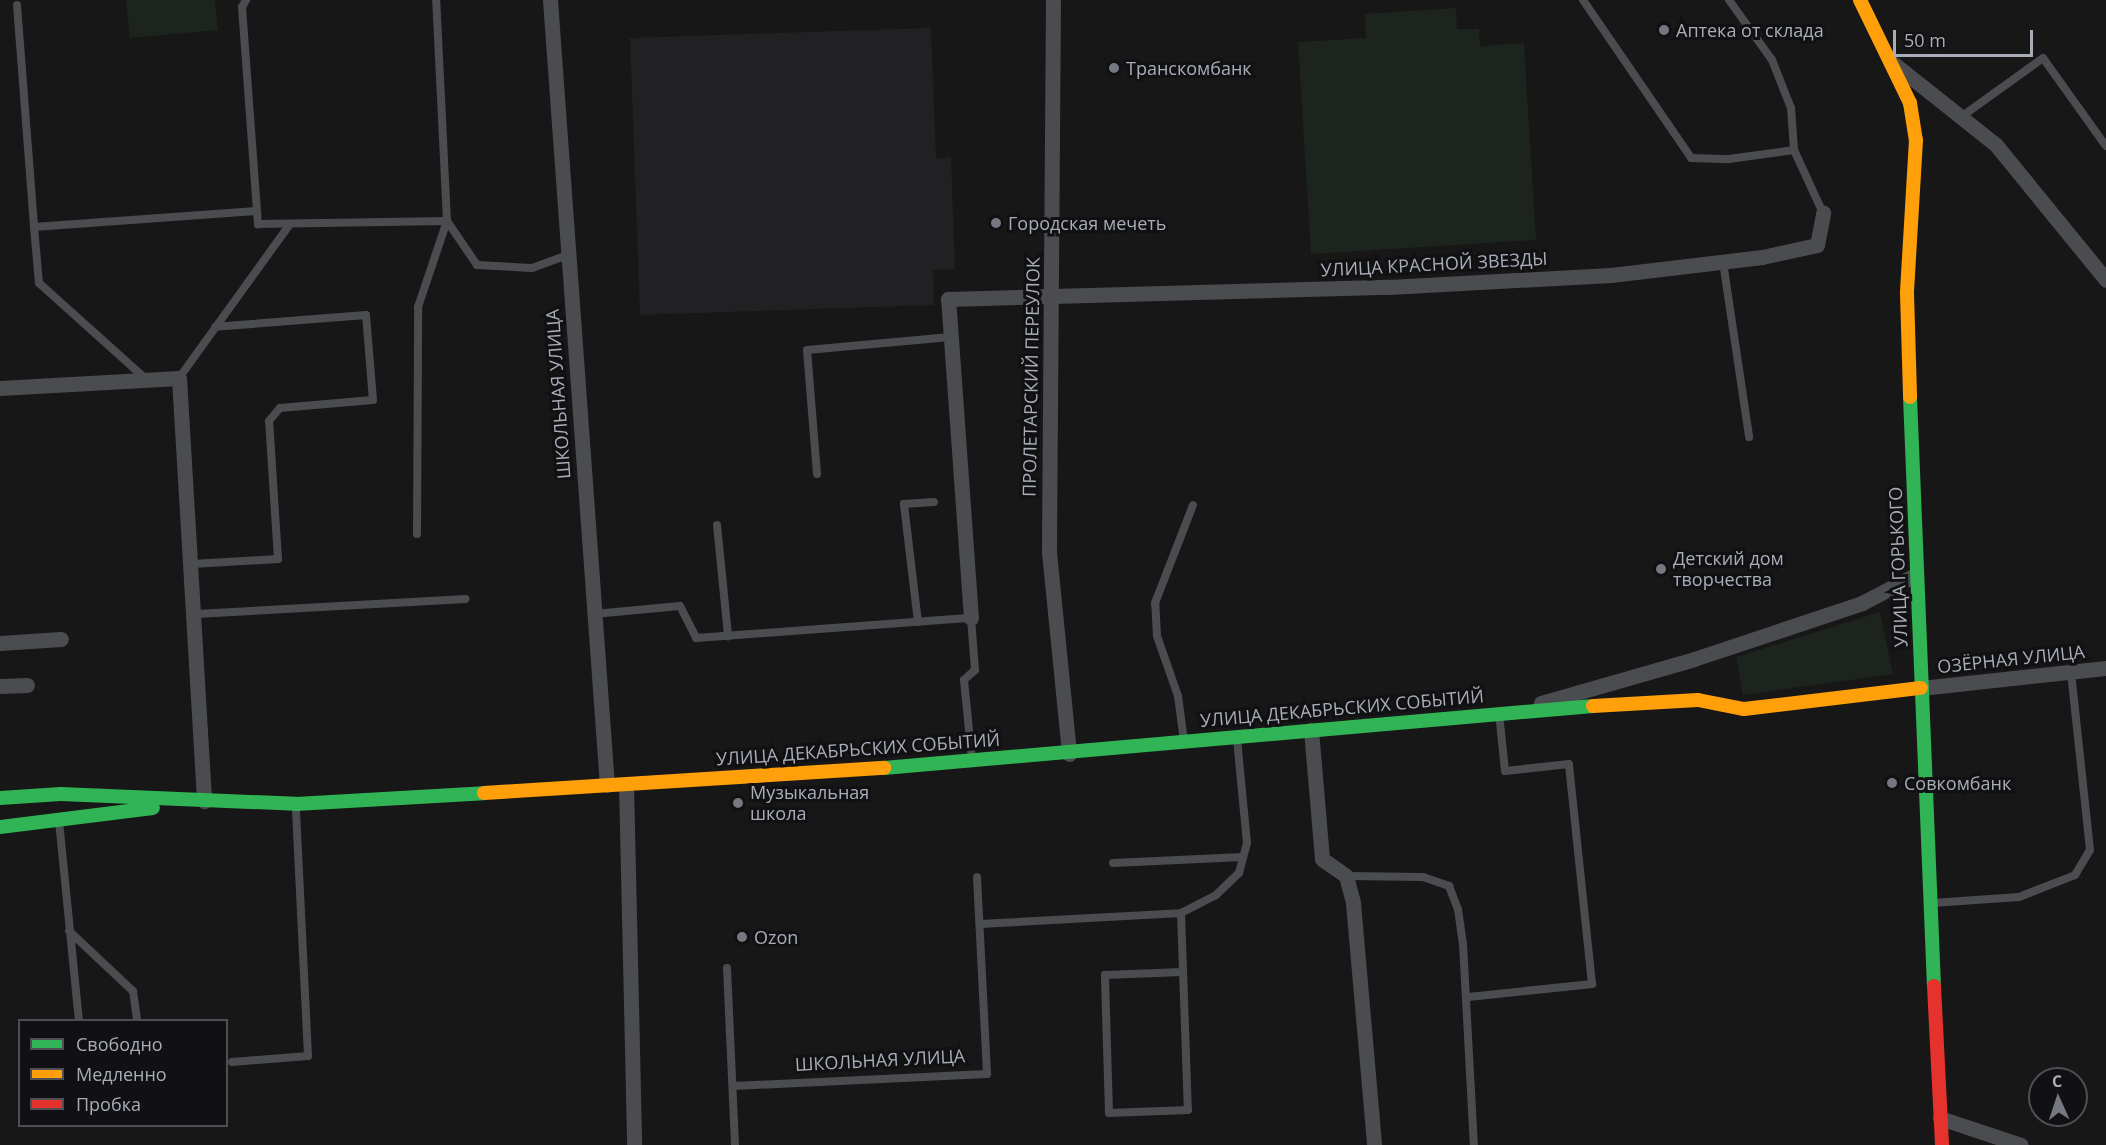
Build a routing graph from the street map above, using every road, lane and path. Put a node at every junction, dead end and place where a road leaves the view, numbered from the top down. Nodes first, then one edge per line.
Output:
1 (246, 0) edge
2 (436, 0) edge
3 (550, 0) edge
4 (1053, 0) edge
5 (1583, 0) edge
6 (1729, 0) edge
7 (1860, 0) edge
8 (17, 5) dead end
9 (1892, 62) junction
10 (1960, 118) junction
11 (2106, 146) edge
12 (1794, 150) junction
13 (256, 211) junction
14 (1823, 213) joint
15 (447, 221) junction
16 (290, 224) junction
17 (34, 227) junction
18 (568, 255) junction
19 (1723, 262) junction
20 (2106, 280) edge
21 (1051, 296) junction
22 (215, 327) junction
23 (951, 337) junction
24 (179, 378) junction
25 (147, 379) junction
26 (0, 388) edge
27 (1749, 438) dead end
28 (817, 474) dead end
29 (934, 502) dead end
30 (1193, 505) dead end
31 (717, 525) dead end
32 (417, 534) dead end
33 (192, 564) junction
34 (1914, 575) junction
35 (466, 599) dead end
36 (196, 614) junction
37 (594, 614) junction
38 (971, 618) junction
39 (918, 622) junction
40 (728, 636) junction
41 (61, 639) dead end
42 (0, 644) edge
43 (2106, 668) edge
44 (2071, 672) junction
45 (27, 685) dead end
46 (0, 686) edge
47 (1921, 688) junction
48 (1506, 712) junction
49 (1311, 730) junction
50 (1236, 737) junction
51 (1185, 743) junction
52 (1069, 754) junction
53 (973, 763) junction
54 (626, 784) junction
55 (607, 785) junction
56 (0, 798) edge
57 (204, 801) junction
58 (296, 804) junction
59 (59, 821) junction
60 (0, 827) edge
61 (1243, 857) junction
62 (1113, 863) dead end
63 (1346, 876) junction
64 (977, 877) dead end
65 (1930, 903) junction
66 (1181, 913) junction
67 (980, 924) junction
68 (69, 931) junction
69 (727, 968) dead end
70 (1183, 972) junction
71 (1467, 997) junction
72 (79, 1019) edge
73 (137, 1019) edge
74 (232, 1062) dead end
75 (734, 1086) junction
76 (1940, 1118) junction
77 (634, 1145) edge
78 (735, 1145) edge
79 (1374, 1145) edge
80 (1474, 1145) edge
81 (1941, 1145) edge
82 (2021, 1145) edge

1 - 13 lane
2 - 15 lane
3 - 18 street, ШКОЛЬНАЯ УЛИЦА
4 - 21 street, ПРОЛЕТАРСКИЙ ПЕРЕУЛОК
5 - 12 lane
6 - 12 lane
7 - 9 street, УЛИЦА ГОРЬКОГО
8 - 17 lane
9 - 10 street
9 - 34 street, УЛИЦА ГОРЬКОГО
10 - 11 lane
10 - 20 street
12 - 14 lane
13 - 16 lane
13 - 17 lane
14 - 19 street, УЛИЦА КРАСНОЙ ЗВЕЗДЫ
15 - 16 lane
15 - 18 lane
15 - 32 lane
16 - 22 lane
17 - 25 lane
18 - 37 street, ШКОЛЬНАЯ УЛИЦА
19 - 21 street, УЛИЦА КРАСНОЙ ЗВЕЗДЫ
19 - 27 lane
21 - 23 street, УЛИЦА КРАСНОЙ ЗВЕЗДЫ
21 - 52 street, ПРОЛЕТАРСКИЙ ПЕРЕУЛОК
22 - 24 lane
22 - 33 lane
23 - 28 lane
23 - 38 street
24 - 25 street
24 - 33 street
25 - 26 street
29 - 39 lane
30 - 51 lane
31 - 40 lane
33 - 36 street
34 - 47 street, УЛИЦА ГОРЬКОГО
34 - 48 street, УЛИЦА ДЕКАБРЬСКИХ СОБЫТИЙ
35 - 36 lane
36 - 57 street
37 - 40 lane
37 - 55 street, ШКОЛЬНАЯ УЛИЦА
38 - 39 lane
38 - 53 lane
39 - 40 lane
41 - 42 street
43 - 44 street, ОЗЁРНАЯ УЛИЦА
44 - 47 street, ОЗЁРНАЯ УЛИЦА
44 - 65 lane
45 - 46 street
47 - 48 street, УЛИЦА ДЕКАБРЬСКИХ СОБЫТИЙ
47 - 65 street, УЛИЦА ГОРЬКОГО
48 - 49 street, УЛИЦА ДЕКАБРЬСКИХ СОБЫТИЙ
48 - 71 lane
49 - 50 street, УЛИЦА ДЕКАБРЬСКИХ СОБЫТИЙ
49 - 63 street
50 - 51 street, УЛИЦА ДЕКАБРЬСКИХ СОБЫТИЙ
50 - 61 lane
51 - 52 street, УЛИЦА ДЕКАБРЬСКИХ СОБЫТИЙ
52 - 53 street, УЛИЦА ДЕКАБРЬСКИХ СОБЫТИЙ
53 - 54 street, УЛИЦА ДЕКАБРЬСКИХ СОБЫТИЙ
54 - 55 street, УЛИЦА ДЕКАБРЬСКИХ СОБЫТИЙ
54 - 77 street
55 - 58 street, УЛИЦА ДЕКАБРЬСКИХ СОБЫТИЙ
56 - 57 street, УЛИЦА ДЕКАБРЬСКИХ СОБЫТИЙ
57 - 58 street, УЛИЦА ДЕКАБРЬСКИХ СОБЫТИЙ
57 - 59 street, УЛИЦА ДЕКАБРЬСКИХ СОБЫТИЙ
58 - 74 lane
59 - 60 street, УЛИЦА ДЕКАБРЬСКИХ СОБЫТИЙ
59 - 68 lane
61 - 62 lane
61 - 66 lane
63 - 71 lane
63 - 79 street
64 - 67 lane, ШКОЛЬНАЯ УЛИЦА
65 - 76 street, УЛИЦА ГОРЬКОГО
66 - 67 lane
66 - 70 lane
67 - 75 lane, ШКОЛЬНАЯ УЛИЦА
68 - 72 lane
68 - 73 lane
69 - 75 lane
70 - 70 lane
71 - 80 lane
75 - 78 lane
76 - 81 street, УЛИЦА ГОРЬКОГО
76 - 82 street

